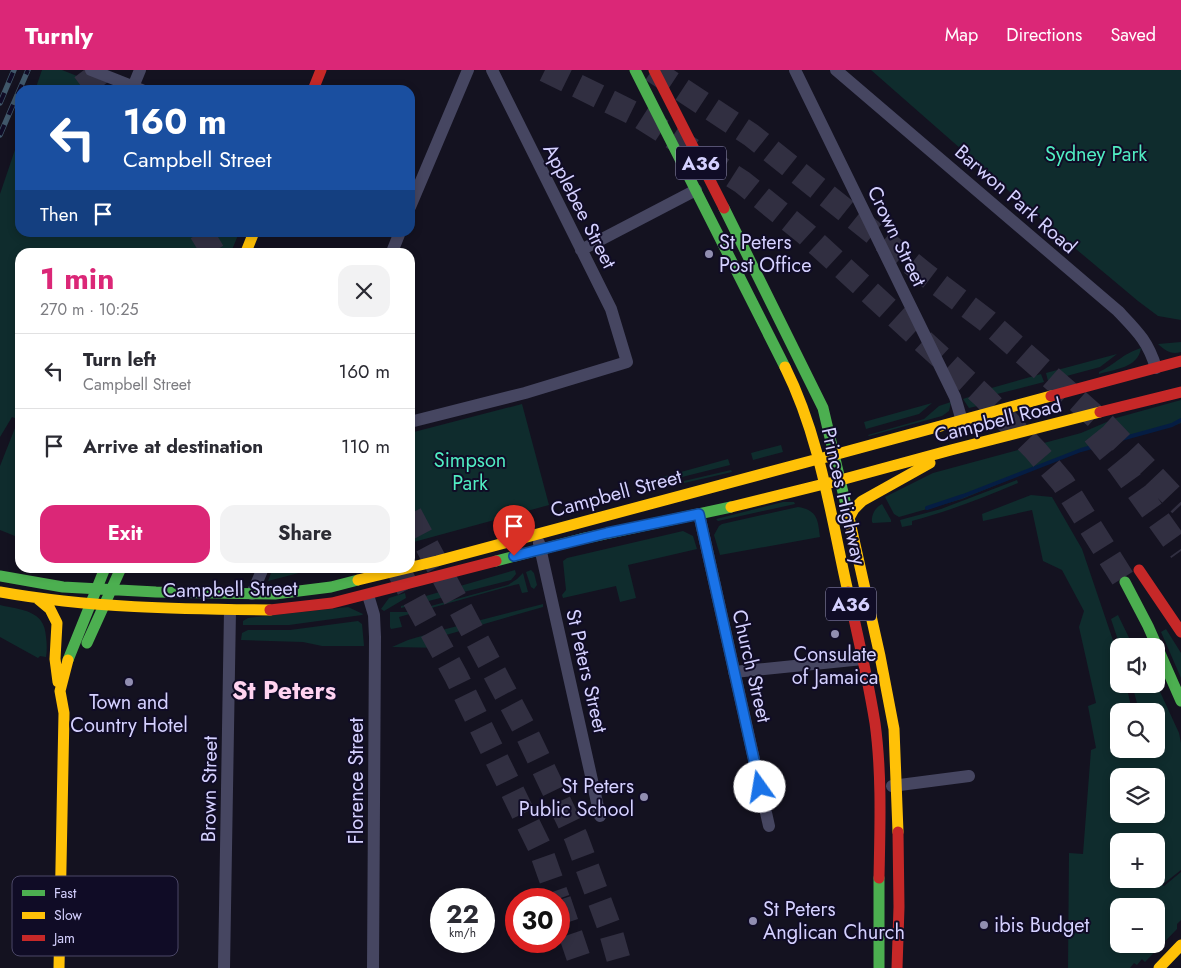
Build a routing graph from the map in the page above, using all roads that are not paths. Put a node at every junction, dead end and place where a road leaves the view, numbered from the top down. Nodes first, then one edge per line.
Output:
1 (91, 70) edge
2 (140, 70) edge
3 (321, 70) edge
4 (468, 70) edge
5 (492, 70) edge
6 (635, 70) edge
7 (654, 70) edge
8 (795, 70) edge
9 (836, 70) edge
10 (129, 85) edge
11 (138, 85) edge
12 (315, 85) edge
13 (696, 190) junction
14 (415, 194) edge
15 (580, 250) junction
16 (1181, 361) edge
17 (1156, 368) junction
18 (1181, 392) edge
19 (415, 421) edge
20 (962, 421) junction
21 (951, 450) junction
22 (835, 454) junction
23 (818, 459) junction
24 (840, 480) junction
25 (824, 484) junction
26 (699, 514) junction
27 (849, 518) junction
28 (537, 534) junction
29 (540, 550) junction
30 (415, 567) edge
31 (1139, 570) dead end
32 (103, 573) edge
33 (118, 573) edge
34 (261, 573) edge
35 (389, 573) edge
36 (0, 576) edge
37 (1125, 582) tunnel mouth
38 (96, 590) junction
39 (110, 590) junction
40 (0, 592) edge
41 (252, 594) junction
42 (368, 596) junction
43 (38, 599) junction
44 (90, 604) junction
45 (104, 606) junction
46 (230, 610) junction
47 (1181, 632) edge
48 (85, 650) dead end
49 (863, 659) junction
50 (734, 672) junction
51 (76, 677) dead end
52 (60, 691) junction
53 (1181, 701) edge
54 (64, 714) junction
55 (969, 776) dead end
56 (896, 785) junction
57 (880, 788) junction
58 (600, 816) dead end
59 (769, 826) dead end
60 (61, 876) edge
61 (1181, 945) edge
62 (224, 968) edge
63 (373, 968) edge
64 (879, 968) edge
65 (897, 968) edge
66 (1159, 968) edge

1 - 10 street
2 - 11 street
3 - 12 main road
4 - 14 street
5 - 15 street, Applebee Street
6 - 13 main road, Princes Highway / A36
7 - 22 main road, Princes Highway / A36
8 - 20 street, Crown Street
9 - 17 street, Barwon Park Road
13 - 15 street
13 - 23 main road, Princes Highway / A36
15 - 19 street, Applebee Street
16 - 17 main road, Campbell Road
17 - 20 main road, Campbell Road
18 - 21 main road, Campbell Road
20 - 22 main road, Campbell Road
21 - 24 main road, Campbell Road
21 - 27 main road
22 - 23 main road, Campbell Street
22 - 24 main road, Princes Highway / A36
23 - 25 main road, Princes Highway / A36
23 - 28 main road, Campbell Street
24 - 25 main road, Campbell Road
24 - 27 main road, Princes Highway / A36
25 - 26 main road, Campbell Street
25 - 49 main road, Princes Highway / A36
26 - 29 main road, Campbell Street
26 - 50 street, Church Street
27 - 56 main road, Princes Highway / A36
28 - 29 street, St Peters Street
28 - 30 main road, Campbell Street
29 - 42 main road, Campbell Street
29 - 58 street, St Peters Street
31 - 47 main road
32 - 38 main road
33 - 39 main road
34 - 41 street
35 - 41 main road, Campbell Street
36 - 38 main road, Campbell Street
37 - 53 main road
38 - 39 main road, Campbell Street
38 - 44 main road
39 - 41 main road, Campbell Street
39 - 45 main road
40 - 43 main road, Campbell Street
42 - 46 main road, Campbell Street
42 - 63 street, Florence Street
43 - 44 main road, Campbell Street
43 - 52 main road
44 - 45 main road, Campbell Street
44 - 52 main road
45 - 46 main road, Campbell Street
45 - 48 main road
46 - 62 street, Brown Street
49 - 50 street
49 - 57 main road, Princes Highway / A36
50 - 59 street, Church Street
51 - 54 main road
52 - 54 main road
54 - 60 main road
55 - 56 street
56 - 57 street
56 - 65 main road, Princes Highway / A36
57 - 64 main road, Princes Highway / A36
61 - 66 main road

